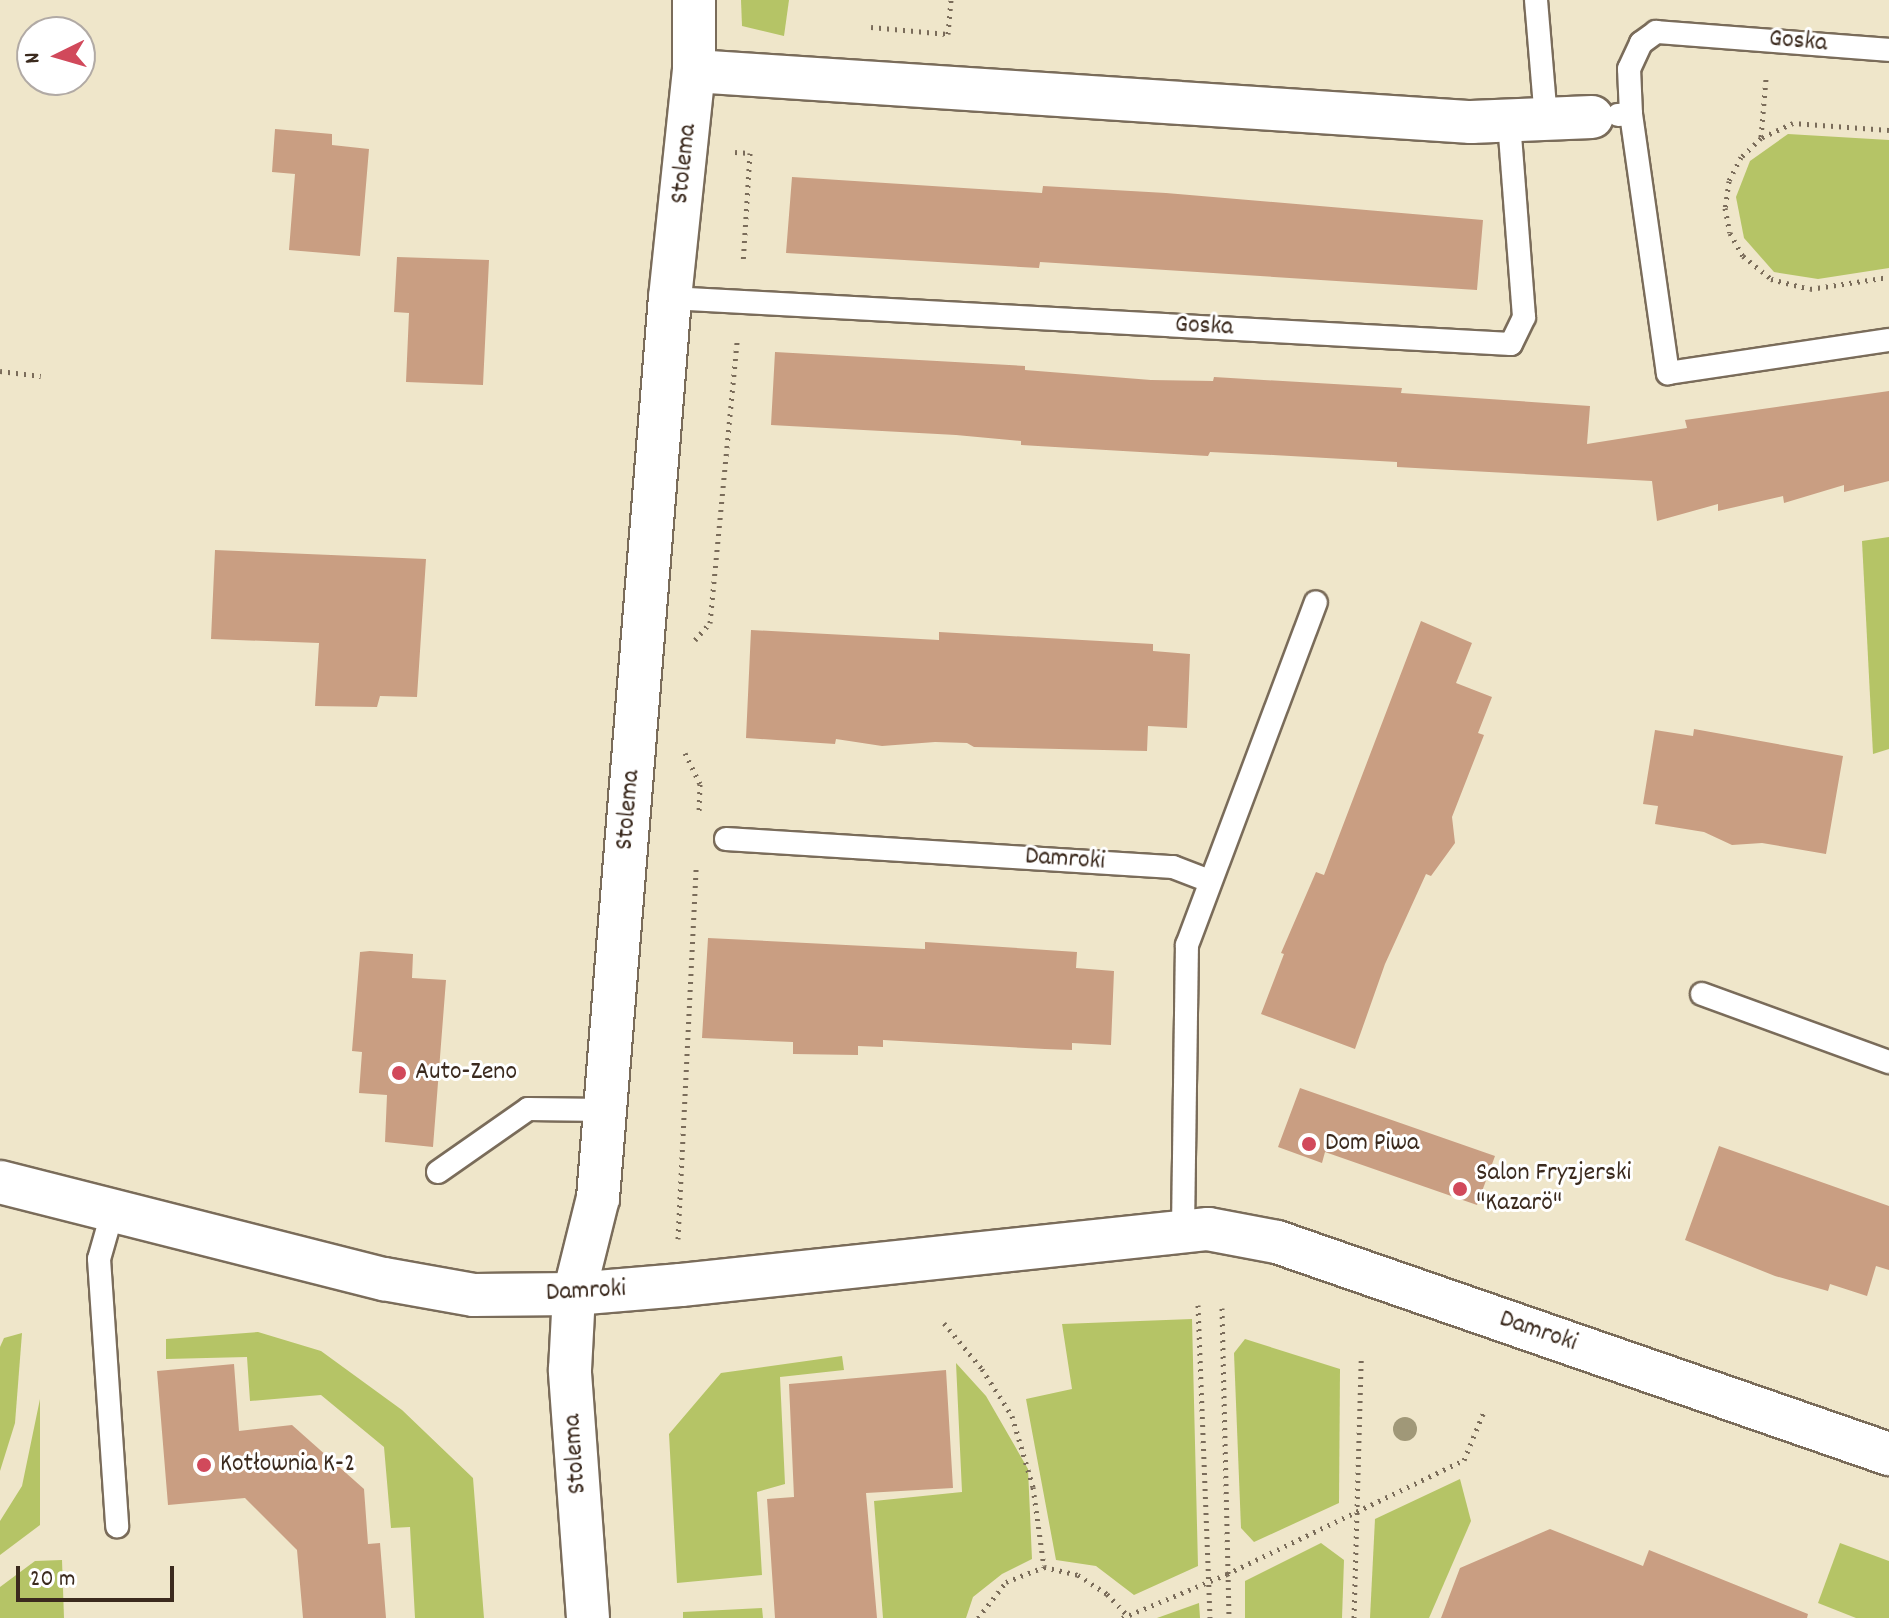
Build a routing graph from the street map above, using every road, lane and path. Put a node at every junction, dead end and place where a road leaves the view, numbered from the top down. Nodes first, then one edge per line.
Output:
1 (694, 0) edge
2 (951, 0) edge
3 (1536, 0) edge
4 (871, 27) dead end
5 (1889, 50) edge
6 (694, 71) junction
7 (1612, 115) junction
8 (1528, 119) junction
9 (1889, 130) edge
10 (750, 153) dead end
11 (1889, 277) edge
12 (670, 298) junction
13 (741, 304) junction
14 (1889, 340) edge
15 (0, 371) edge
16 (41, 376) dead end
17 (1316, 602) dead end
18 (694, 651) dead end
19 (686, 738) dead end
20 (699, 813) dead end
21 (726, 839) dead end
22 (697, 859) dead end
23 (1209, 881) junction
24 (1702, 994) dead end
25 (1889, 1062) edge
26 (605, 1110) junction
27 (438, 1172) dead end
28 (0, 1182) edge
29 (113, 1210) junction
30 (1183, 1229) junction
31 (677, 1254) dead end
32 (574, 1294) junction
33 (1198, 1305) dead end
34 (1222, 1308) dead end
35 (944, 1323) dead end
36 (1361, 1360) dead end
37 (1485, 1409) dead end
38 (1889, 1454) edge
39 (1356, 1512) junction
40 (117, 1526) dead end
41 (1044, 1567) junction
42 (1227, 1574) junction
43 (1208, 1583) junction
44 (1124, 1616) edge
45 (588, 1618) edge
46 (978, 1618) edge
47 (1210, 1618) edge
48 (1229, 1618) edge
49 (1354, 1618) edge

1 - 6 street, Stolema
2 - 4 path
3 - 8 lane
5 - 7 lane, Goska
6 - 8 street
6 - 12 street, Stolema
7 - 8 street
7 - 14 lane, Goska
8 - 13 lane, Goska
9 - 11 path
10 - 13 path
12 - 13 lane, Goska
12 - 26 street, Stolema
13 - 18 path
15 - 16 path
17 - 23 lane
19 - 20 path
21 - 23 lane, Damroki
22 - 31 path
23 - 30 lane
24 - 25 lane
26 - 27 lane
26 - 32 street, Stolema
28 - 29 street, Damroki
29 - 32 street, Damroki
29 - 40 lane
30 - 32 street, Damroki
30 - 38 street, Damroki
32 - 45 street, Stolema
33 - 43 path
34 - 42 path
35 - 41 path
36 - 39 path
37 - 39 path
39 - 42 path
39 - 49 path
41 - 44 path
41 - 46 path
42 - 43 path
42 - 48 path
43 - 44 path
43 - 47 path

